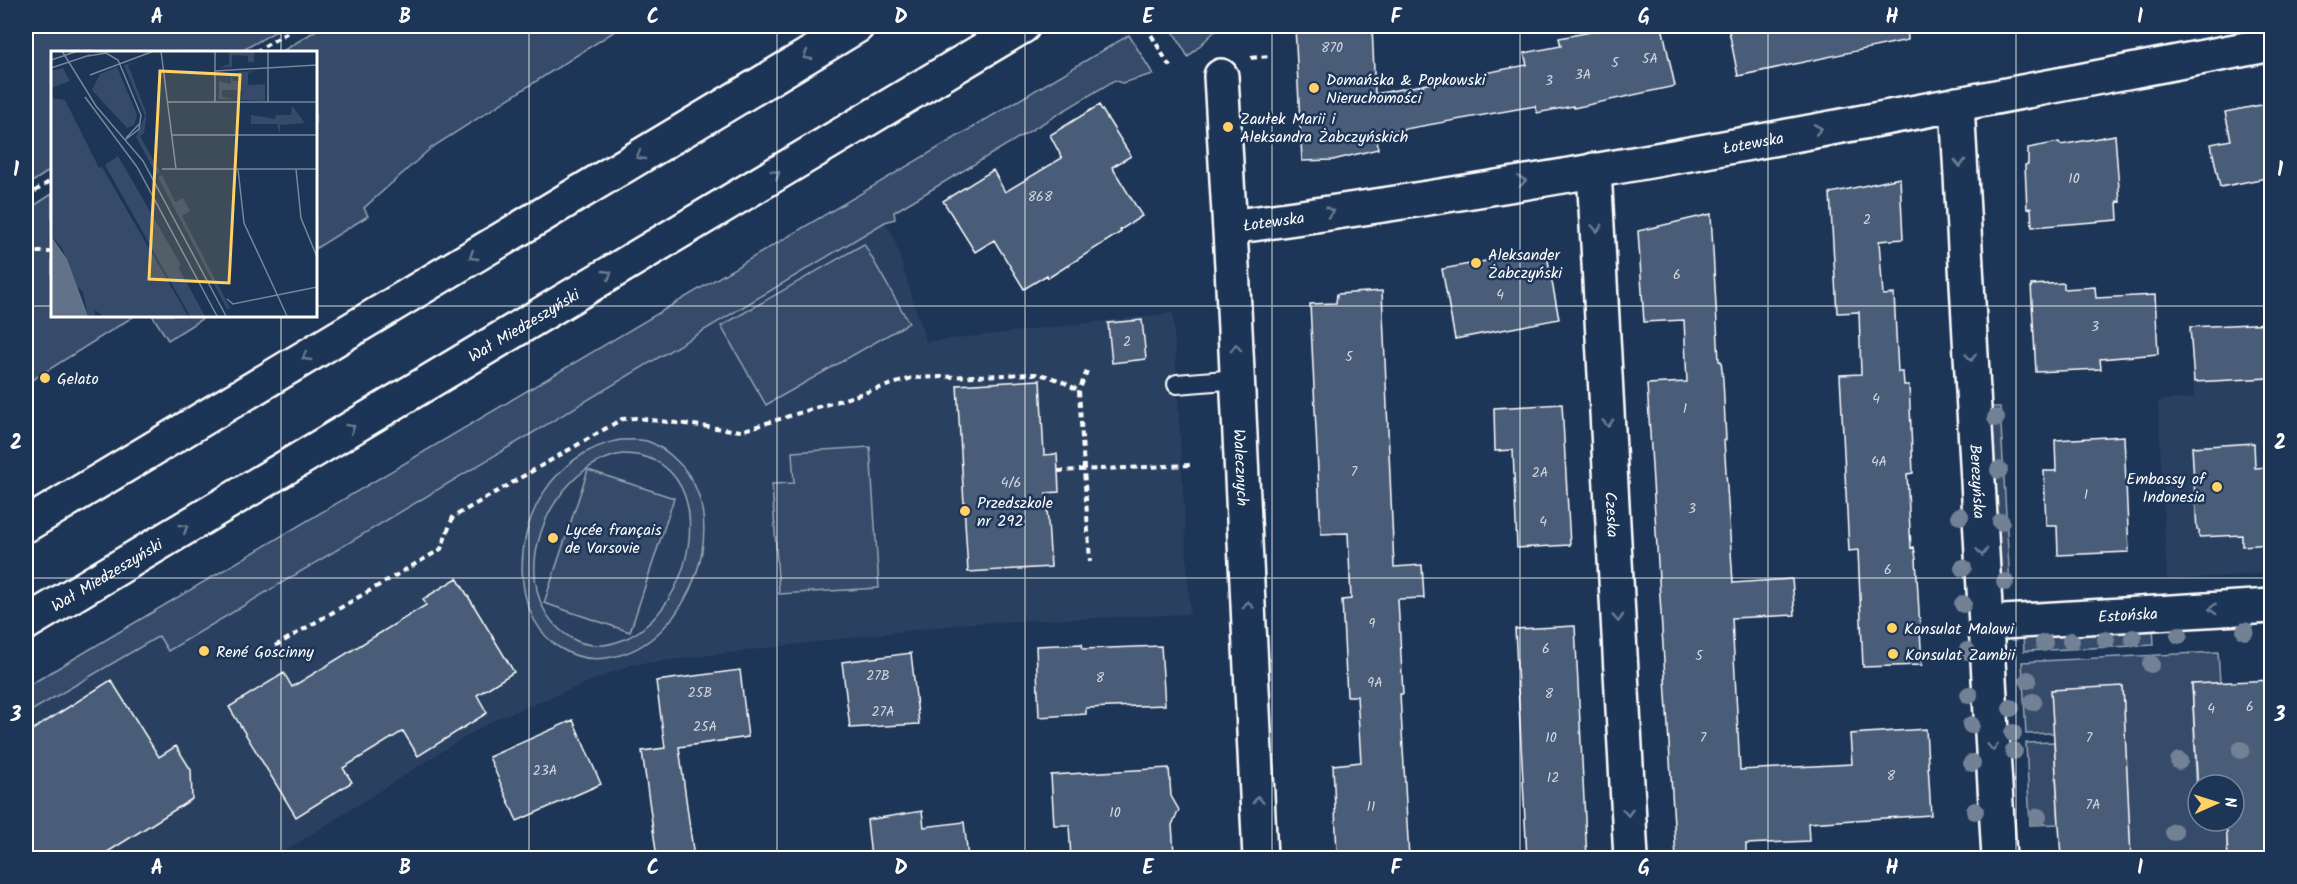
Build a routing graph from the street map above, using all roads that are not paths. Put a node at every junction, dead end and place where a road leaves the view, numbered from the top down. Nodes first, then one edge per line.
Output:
1 (857, 26) edge
2 (1023, 26) edge
3 (2271, 44) edge
4 (1221, 76) dead end
5 (1957, 104) junction
6 (1594, 170) junction
7 (1230, 227) junction
8 (1238, 379) junction
9 (1176, 384) dead end
10 (26, 525) edge
11 (2271, 606) edge
12 (26, 623) edge
13 (1986, 623) junction
14 (1260, 858) edge
15 (1630, 858) edge
16 (2000, 858) edge

1 -> 10 street
12 -> 2 street, Wał Miedzeszyński
3 - 5 street, Łotewska
4 - 7 street, Walecznych
6 -> 5 street, Łotewska
5 -> 13 street, Berezyńska
7 -> 6 street, Łotewska
6 -> 15 street, Czeska
8 -> 7 street, Walecznych
8 - 9 lane
14 -> 8 street, Walecznych
11 -> 13 street, Estońska
13 -> 16 street, Berezyńska

